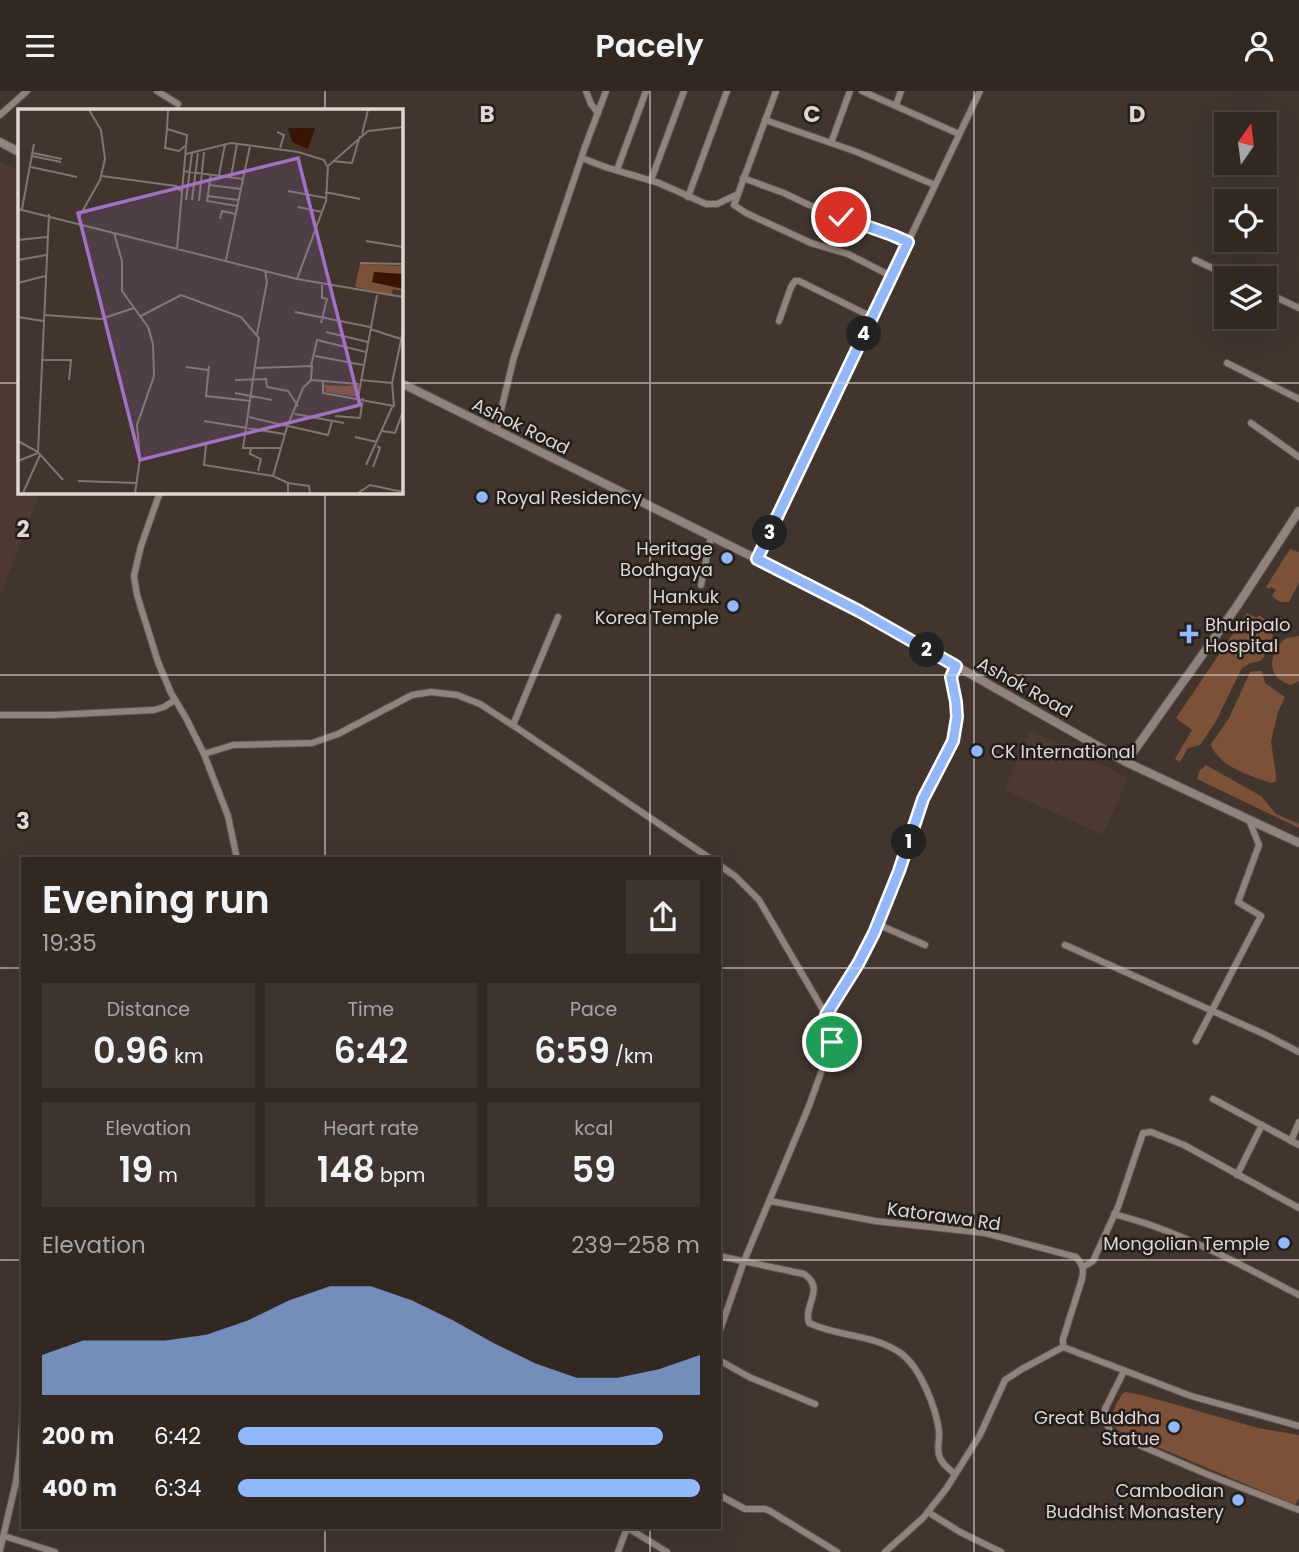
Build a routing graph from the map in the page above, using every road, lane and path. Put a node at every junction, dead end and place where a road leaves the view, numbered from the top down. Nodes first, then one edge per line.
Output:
1 (27, 91) edge
2 (157, 91) edge
3 (586, 91) edge
4 (607, 91) edge
5 (646, 91) edge
6 (684, 91) edge
7 (727, 91) edge
8 (776, 91) edge
9 (850, 91) edge
10 (862, 91) edge
11 (901, 91) edge
12 (980, 91) edge
13 (178, 104) dead end
14 (896, 105) junction
15 (598, 113) junction
16 (0, 115) edge
17 (765, 120) junction
18 (959, 134) junction
19 (0, 142) edge
20 (831, 143) junction
21 (18, 151) edge
22 (582, 158) junction
23 (617, 170) junction
24 (743, 178) junction
25 (651, 180) junction
26 (935, 185) junction
27 (736, 195) junction
28 (688, 197) junction
29 (908, 242) junction
30 (1195, 260) dead end
31 (1214, 269) edge
32 (891, 276) junction
33 (1277, 298) edge
34 (1299, 308) edge
35 (872, 317) junction
36 (779, 321) dead end
37 (1227, 363) dead end
38 (402, 384) edge
39 (1299, 399) edge
40 (1251, 423) dead end
41 (496, 431) junction
42 (1299, 457) edge
43 (160, 493) edge
44 (1299, 511) edge
45 (712, 537) junction
46 (757, 559) junction
47 (701, 585) dead end
48 (558, 617) dead end
49 (956, 666) junction
50 (175, 700) junction
51 (0, 715) edge
52 (513, 725) junction
53 (204, 754) junction
54 (1126, 762) junction
55 (1248, 820) junction
56 (1299, 843) edge
57 (237, 857) edge
58 (708, 857) edge
59 (721, 866) edge
60 (877, 924) junction
61 (925, 945) dead end
62 (1065, 945) dead end
63 (1212, 1011) junction
64 (826, 1015) junction
65 (1196, 1041) dead end
66 (1299, 1052) edge
67 (1213, 1099) dead end
68 (1299, 1122) edge
69 (1262, 1125) junction
70 (1292, 1141) junction
71 (1299, 1145) edge
72 (1237, 1175) junction
73 (770, 1201) junction
74 (1299, 1209) edge
75 (1114, 1214) junction
76 (721, 1256) edge
77 (744, 1261) junction
78 (1083, 1267) junction
79 (1299, 1295) edge
80 (721, 1327) edge
81 (1063, 1347) junction
82 (721, 1361) edge
83 (1124, 1371) junction
84 (815, 1404) dead end
85 (1299, 1426) edge
86 (21, 1439) edge
87 (955, 1474) junction
88 (721, 1497) edge
89 (1298, 1508) edge
90 (928, 1512) junction
91 (627, 1529) edge
92 (629, 1529) edge
93 (4, 1536) junction
94 (0, 1550) edge
95 (55, 1552) edge
96 (618, 1552) edge
97 (667, 1552) edge
98 (838, 1552) edge
99 (885, 1552) edge
100 (1001, 1552) edge

1 - 16 street
2 - 13 street
3 - 15 street
4 - 15 street
5 - 23 street
6 - 25 street
7 - 28 street
8 - 17 street
9 - 20 street
10 - 14 street
11 - 14 street
12 - 18 street
14 - 18 street
15 - 22 street
17 - 20 street
17 - 24 street
18 - 26 street
19 - 21 street
20 - 26 street
22 - 23 street
22 - 41 street
23 - 25 street
24 - 27 street
24 - 29 street
25 - 28 street
26 - 29 street
27 - 28 street
27 - 32 street
29 - 32 street
30 - 31 street
32 - 35 street
33 - 34 street
35 - 36 street
35 - 46 street
37 - 39 street
38 - 41 street, Ashok Road
40 - 42 street
41 - 45 street, Ashok Road
43 - 50 street
44 - 54 street
45 - 46 street, Ashok Road
45 - 47 street
46 - 49 street, Ashok Road
48 - 52 street
49 - 54 street, Ashok Road
49 - 60 street
50 - 51 street
50 - 53 street
52 - 53 street
52 - 58 street
53 - 57 street
54 - 55 street, Ashok Road
55 - 56 street, Ashok Road
55 - 63 street
59 - 64 street
60 - 61 street
60 - 64 street
62 - 63 street
63 - 65 street
63 - 66 street
64 - 73 street
67 - 69 street
68 - 70 street
69 - 70 street
69 - 72 street
70 - 71 street
72 - 74 street
72 - 75 street
73 - 77 street
73 - 78 street, Katorawa Rd
75 - 78 street
75 - 79 street
76 - 77 street
77 - 80 street
77 - 87 street
78 - 81 street
81 - 83 street
81 - 87 street
82 - 84 street
83 - 85 street
83 - 89 street
86 - 93 street
87 - 90 street
88 - 98 street
90 - 99 street
90 - 100 street
91 - 96 street
92 - 97 street
93 - 94 street
93 - 95 street

